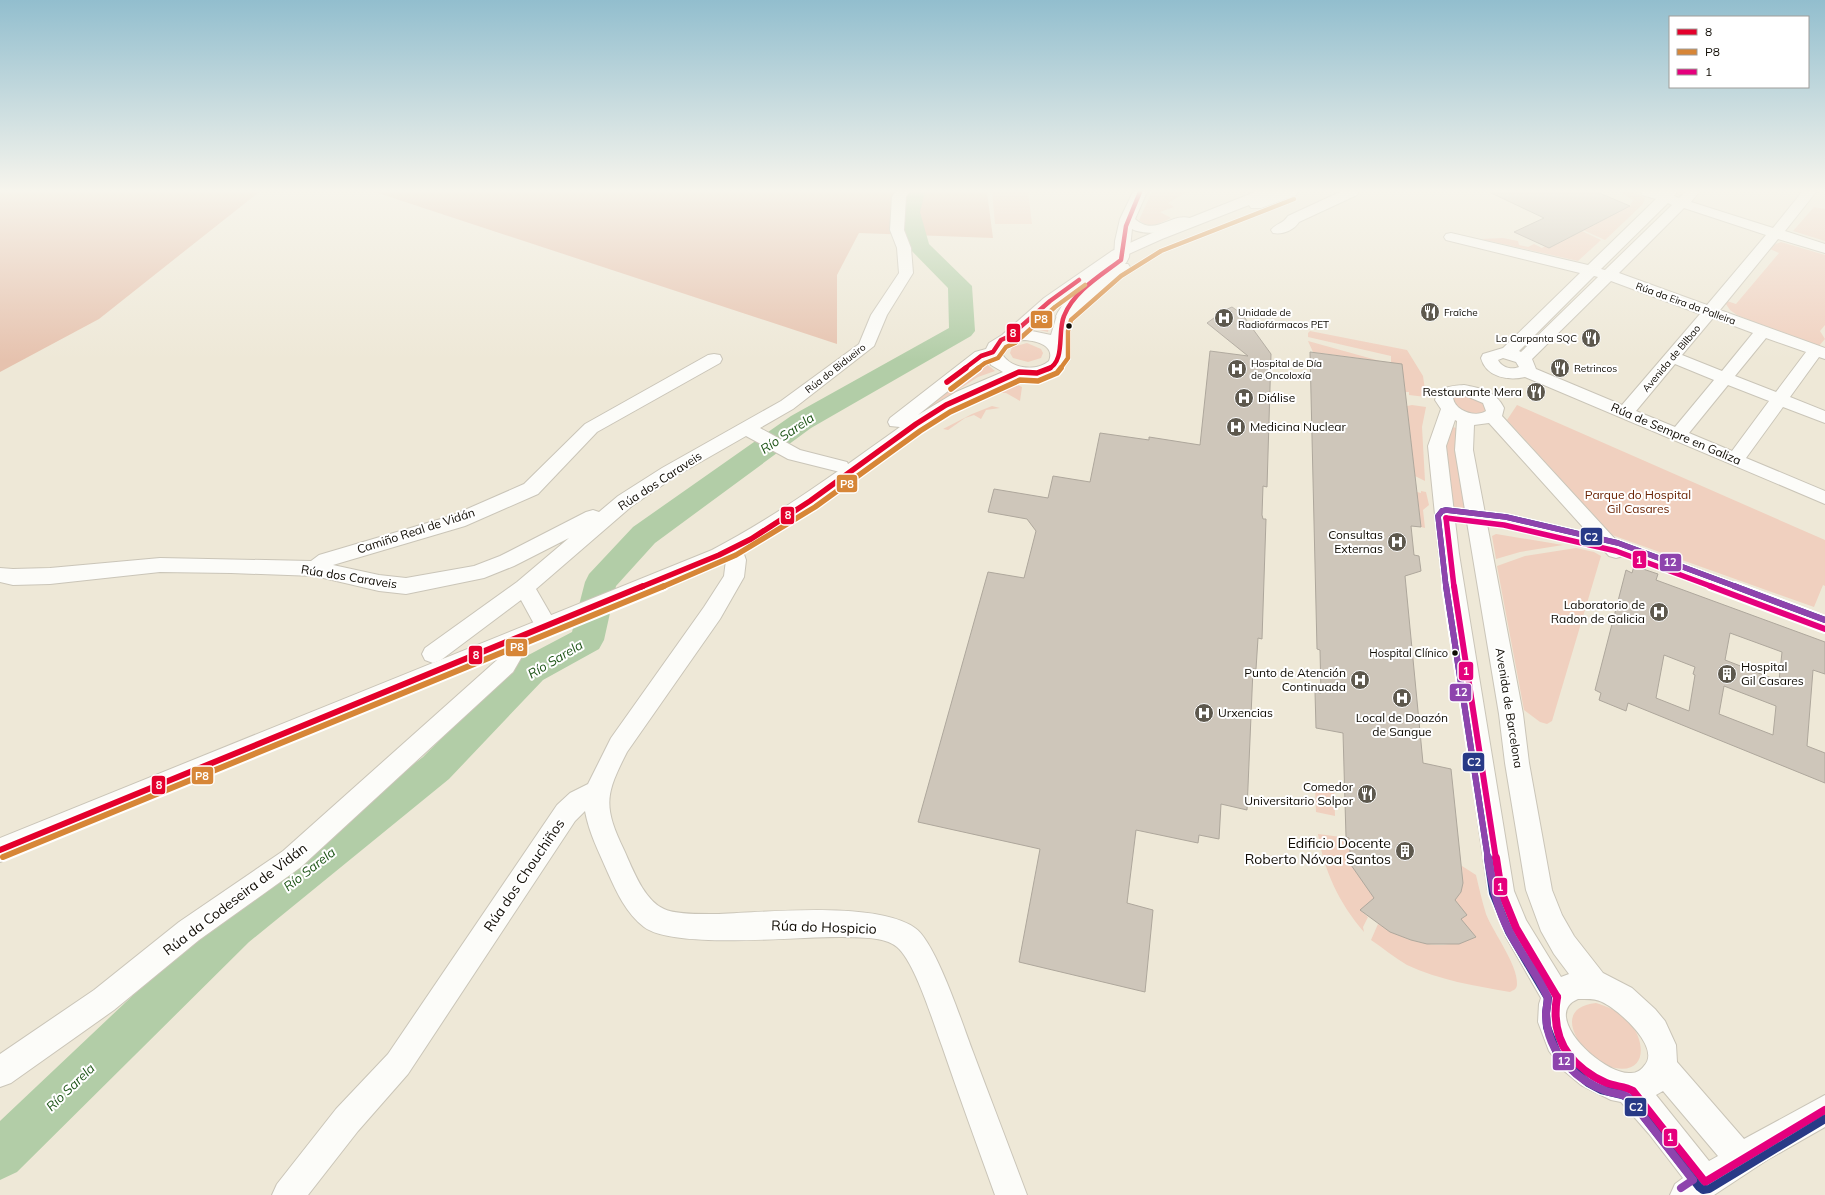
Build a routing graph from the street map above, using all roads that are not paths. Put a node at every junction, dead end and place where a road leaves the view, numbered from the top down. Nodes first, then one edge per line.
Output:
1 (904, 248) edge
2 (1109, 248) edge
3 (1122, 248) edge
4 (1134, 248) edge
5 (1146, 248) edge
6 (1497, 248) edge
7 (1617, 248) edge
8 (1631, 248) edge
9 (1763, 248) edge
10 (1122, 252) junction
11 (1592, 270) junction
12 (1609, 275) junction
13 (1083, 277) junction
14 (1710, 311) junction
15 (1064, 316) junction
16 (1763, 331) junction
17 (1010, 336) junction
18 (1059, 350) junction
19 (993, 352) junction
20 (1507, 353) junction
21 (1820, 353) edge
22 (1672, 357) junction
23 (714, 359) dead end
24 (1495, 368) junction
25 (1521, 368) junction
26 (1019, 372) junction
27 (1724, 378) junction
28 (1472, 391) junction
29 (1780, 399) junction
30 (1490, 408) junction
31 (1625, 413) junction
32 (1458, 414) junction
33 (1825, 417) edge
34 (750, 431) junction
35 (1678, 435) junction
36 (1735, 460) junction
37 (840, 466) junction
38 (1825, 498) edge
39 (610, 514) junction
40 (742, 544) junction
41 (1616, 551) dead end
42 (315, 569) junction
43 (0, 574) edge
44 (524, 587) junction
45 (555, 624) junction
46 (519, 638) junction
47 (433, 654) dead end
48 (597, 791) junction
49 (0, 850) edge
50 (1594, 985) junction
51 (1557, 997) junction
52 (1662, 1067) junction
53 (0, 1072) edge
54 (1629, 1088) junction
55 (1825, 1110) edge
56 (1741, 1159) junction
57 (1695, 1188) edge
58 (288, 1195) edge
59 (1011, 1195) edge

1 - 34 street, Rúa do Bidueiro
2 - 13 street
3 - 10 street
4 - 10 main road
5 - 15 main road
6 - 11 street, Rúa da Eira da Palleira
7 - 11 street
8 - 12 street
9 - 14 street, Avenida de Bilbao
10 - 13 main road
10 - 15 street
11 - 12 street, Rúa da Eira da Palleira
11 - 20 street
12 - 14 street, Rúa da Eira da Palleira
12 - 25 street
13 - 17 main road
14 - 16 street, Rúa da Eira da Palleira
14 - 22 street, Avenida de Bilbao
15 - 18 main road
16 - 21 street, Rúa da Eira da Palleira
16 - 27 street
17 - 18 main road
17 - 19 main road
18 - 26 main road
19 - 26 main road
19 - 37 main road
20 - 24 street
20 - 25 street
21 - 29 street
22 - 27 street
22 - 31 street, Avenida de Bilbao
23 - 42 street, Camiño Real de Vidán
24 - 25 street
24 - 28 street
25 - 30 street
25 - 31 street, Rúa de Sempre en Galiza
26 - 40 main road
27 - 29 street
27 - 35 street
28 - 30 street
28 - 32 street, Avenida de Barcelona
29 - 33 street
29 - 36 street
30 - 32 street
30 - 41 street
31 - 35 street, Rúa de Sempre en Galiza
32 - 50 street, Avenida de Barcelona
32 - 51 street
34 - 37 street
34 - 39 street, Rúa dos Caraveis
35 - 36 street, Rúa de Sempre en Galiza
36 - 38 street, Rúa de Sempre en Galiza
37 - 40 main road
39 - 42 street, Rúa dos Caraveis
39 - 44 street
40 - 45 main road
40 - 48 street
42 - 43 street, Rúa dos Caraveis
44 - 45 street
44 - 47 street
45 - 46 main road
46 - 49 main road
46 - 53 street, Rúa da Codeseira de Vidán
48 - 58 street, Rúa dos Chouchiños
48 - 59 street, Rúa do Hospicio
50 - 51 street
50 - 52 street
51 - 54 street
52 - 54 street
52 - 56 street
54 - 57 street
55 - 56 street
56 - 57 street

